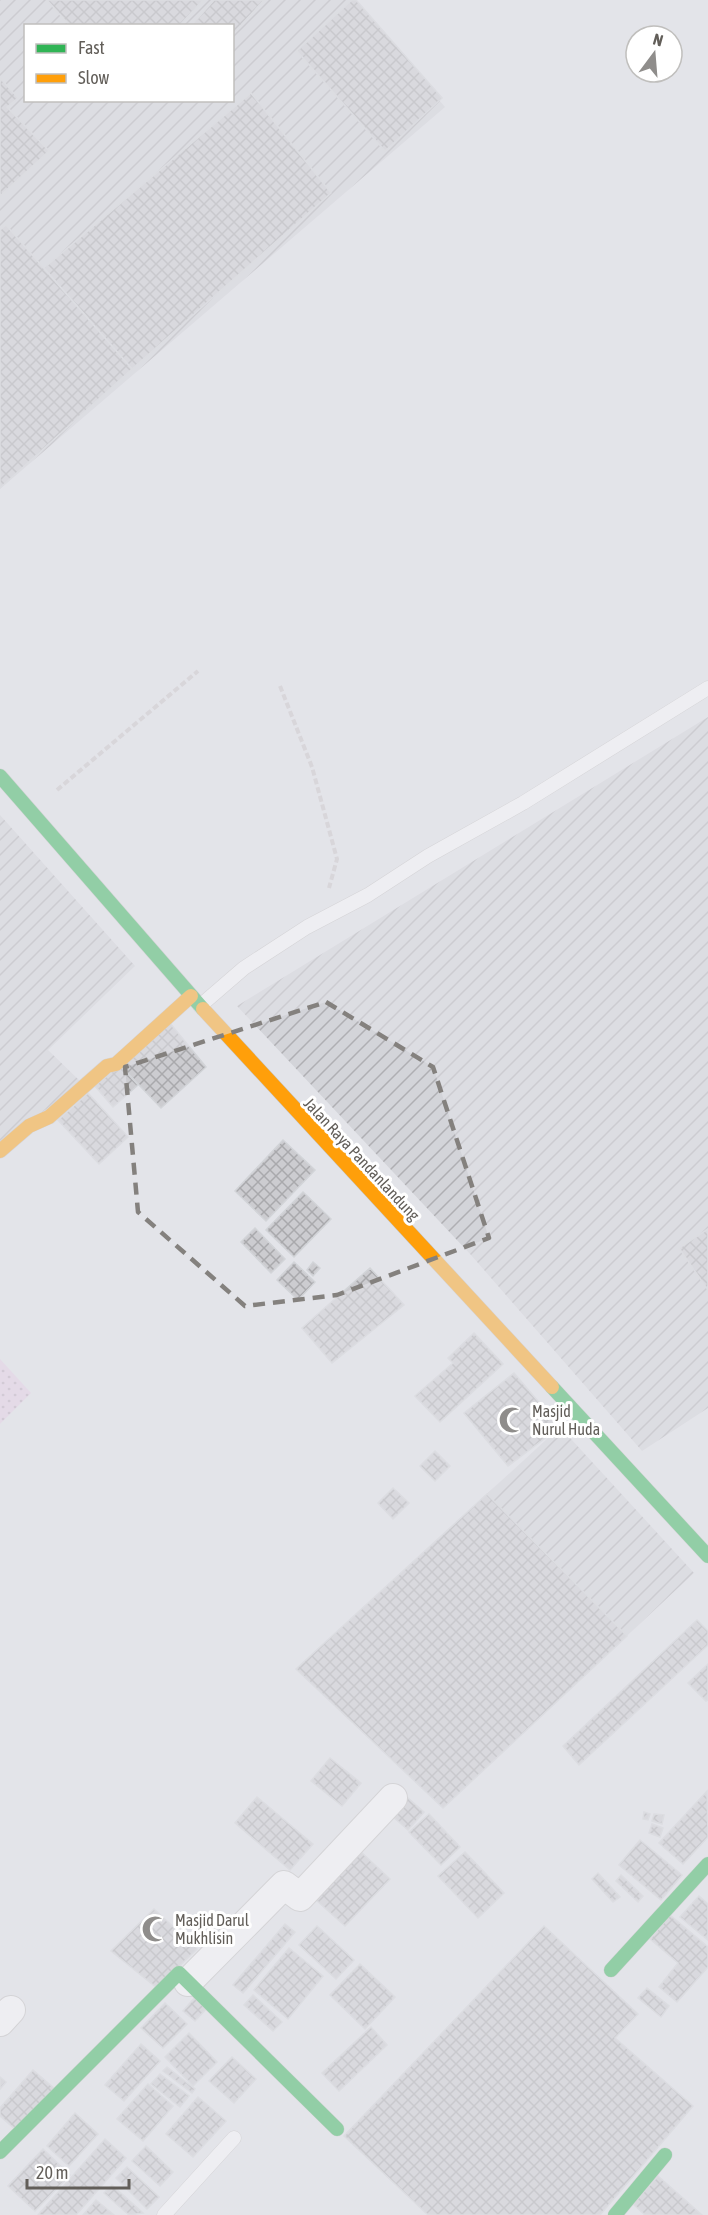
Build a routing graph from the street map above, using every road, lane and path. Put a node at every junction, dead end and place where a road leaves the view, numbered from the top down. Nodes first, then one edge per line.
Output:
1 (198, 671) dead end
2 (280, 686) dead end
3 (708, 688) edge
4 (0, 776) edge
5 (31, 812) junction
6 (307, 927) junction
7 (195, 1001) junction
8 (0, 1151) edge
9 (708, 1556) edge
10 (393, 1798) dead end
11 (708, 1864) edge
12 (611, 1970) dead end
13 (188, 1982) junction
14 (337, 2129) dead end
15 (234, 2138) dead end
16 (0, 2152) edge
17 (665, 2155) dead end
18 (164, 2215) edge
19 (615, 2215) edge

1 - 5 path
2 - 6 path
3 - 6 lane
4 - 5 street, Jalan Raya Pandanlandung
5 - 7 street, Jalan Raya Pandanlandung
6 - 7 lane
7 - 8 street
7 - 9 street, Jalan Raya Pandanlandung
10 - 13 street
11 - 12 street
13 - 14 street
13 - 16 street
15 - 18 lane
17 - 19 street

